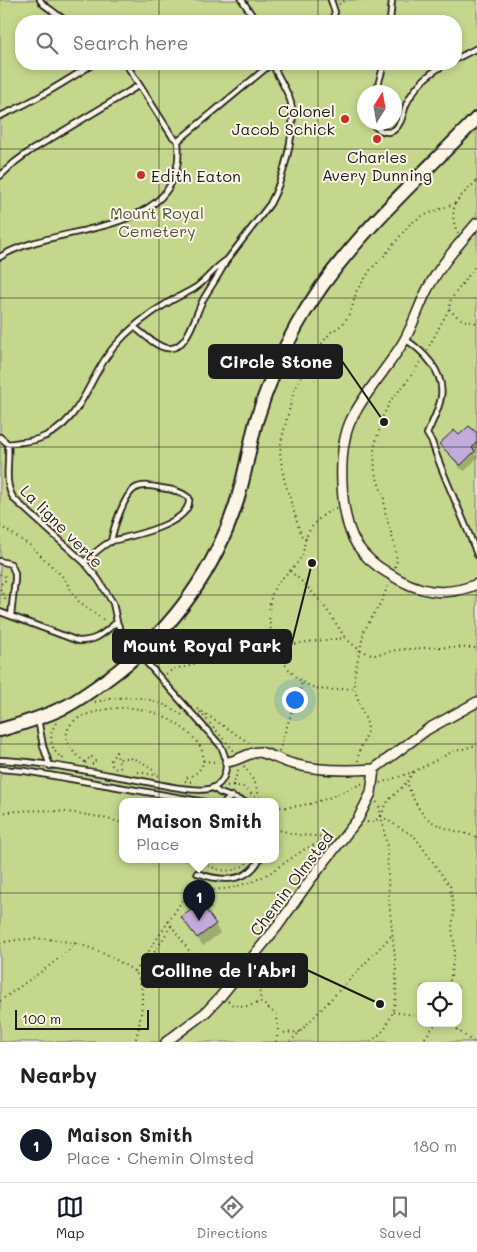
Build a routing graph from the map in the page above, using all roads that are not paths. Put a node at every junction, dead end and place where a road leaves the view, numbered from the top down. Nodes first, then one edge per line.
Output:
1 (40, 0) edge
2 (242, 0) edge
3 (331, 0) edge
4 (392, 0) edge
5 (58, 15) edge
6 (252, 15) edge
7 (335, 15) edge
8 (391, 15) edge
9 (477, 48) edge
10 (462, 56) edge
11 (83, 70) edge
12 (129, 70) edge
13 (265, 70) edge
14 (275, 70) edge
15 (382, 70) edge
16 (437, 70) edge
17 (378, 85) edge
18 (138, 86) junction
19 (0, 116) edge
20 (402, 116) edge
21 (477, 118) edge
22 (477, 125) edge
23 (378, 130) edge
24 (394, 130) edge
25 (178, 141) junction
26 (0, 176) edge
27 (477, 223) edge
28 (0, 257) edge
29 (226, 260) junction
30 (134, 327) junction
31 (405, 339) junction
32 (0, 437) edge
33 (8, 444) junction
34 (110, 542) junction
35 (477, 555) edge
36 (0, 561) edge
37 (84, 562) junction
38 (477, 584) edge
39 (186, 604) junction
40 (0, 612) edge
41 (11, 616) junction
42 (114, 624) junction
43 (139, 654) junction
44 (477, 702) edge
45 (38, 719) junction
46 (0, 730) edge
47 (0, 760) edge
48 (222, 762) junction
49 (50, 766) junction
50 (0, 769) edge
51 (374, 770) junction
52 (213, 788) junction
53 (232, 796) junction
54 (182, 798) edge
55 (230, 798) edge
56 (236, 798) edge
57 (257, 863) edge
58 (197, 873) dead end
59 (166, 1042) edge

1 - 5 lane
2 - 6 lane
3 - 7 lane
4 - 8 lane
9 - 10 lane
11 - 19 lane
12 - 18 lane
13 - 25 lane
14 - 29 lane
15 - 17 lane
16 - 20 lane
18 - 25 lane
18 - 26 lane
21 - 39 street
22 - 39 street
23 - 24 lane
25 - 28 lane
27 - 31 street
29 - 30 lane
29 - 30 lane
30 - 33 lane
31 - 35 lane
31 - 38 street
32 - 33 lane
33 - 37 lane, La ligne verte
34 - 34 lane
34 - 37 lane
36 - 41 lane
37 - 42 lane, La ligne verte
39 - 43 street
40 - 41 lane
41 - 42 lane
42 - 43 lane, La ligne verte
43 - 45 street
43 - 48 lane, La ligne verte
44 - 51 street
45 - 46 street
45 - 49 lane
47 - 49 lane
48 - 51 street
48 - 52 lane
49 - 52 lane
50 - 54 lane
51 - 59 street, Chemin Olmsted
52 - 53 lane
53 - 55 lane
53 - 56 lane
57 - 58 lane

